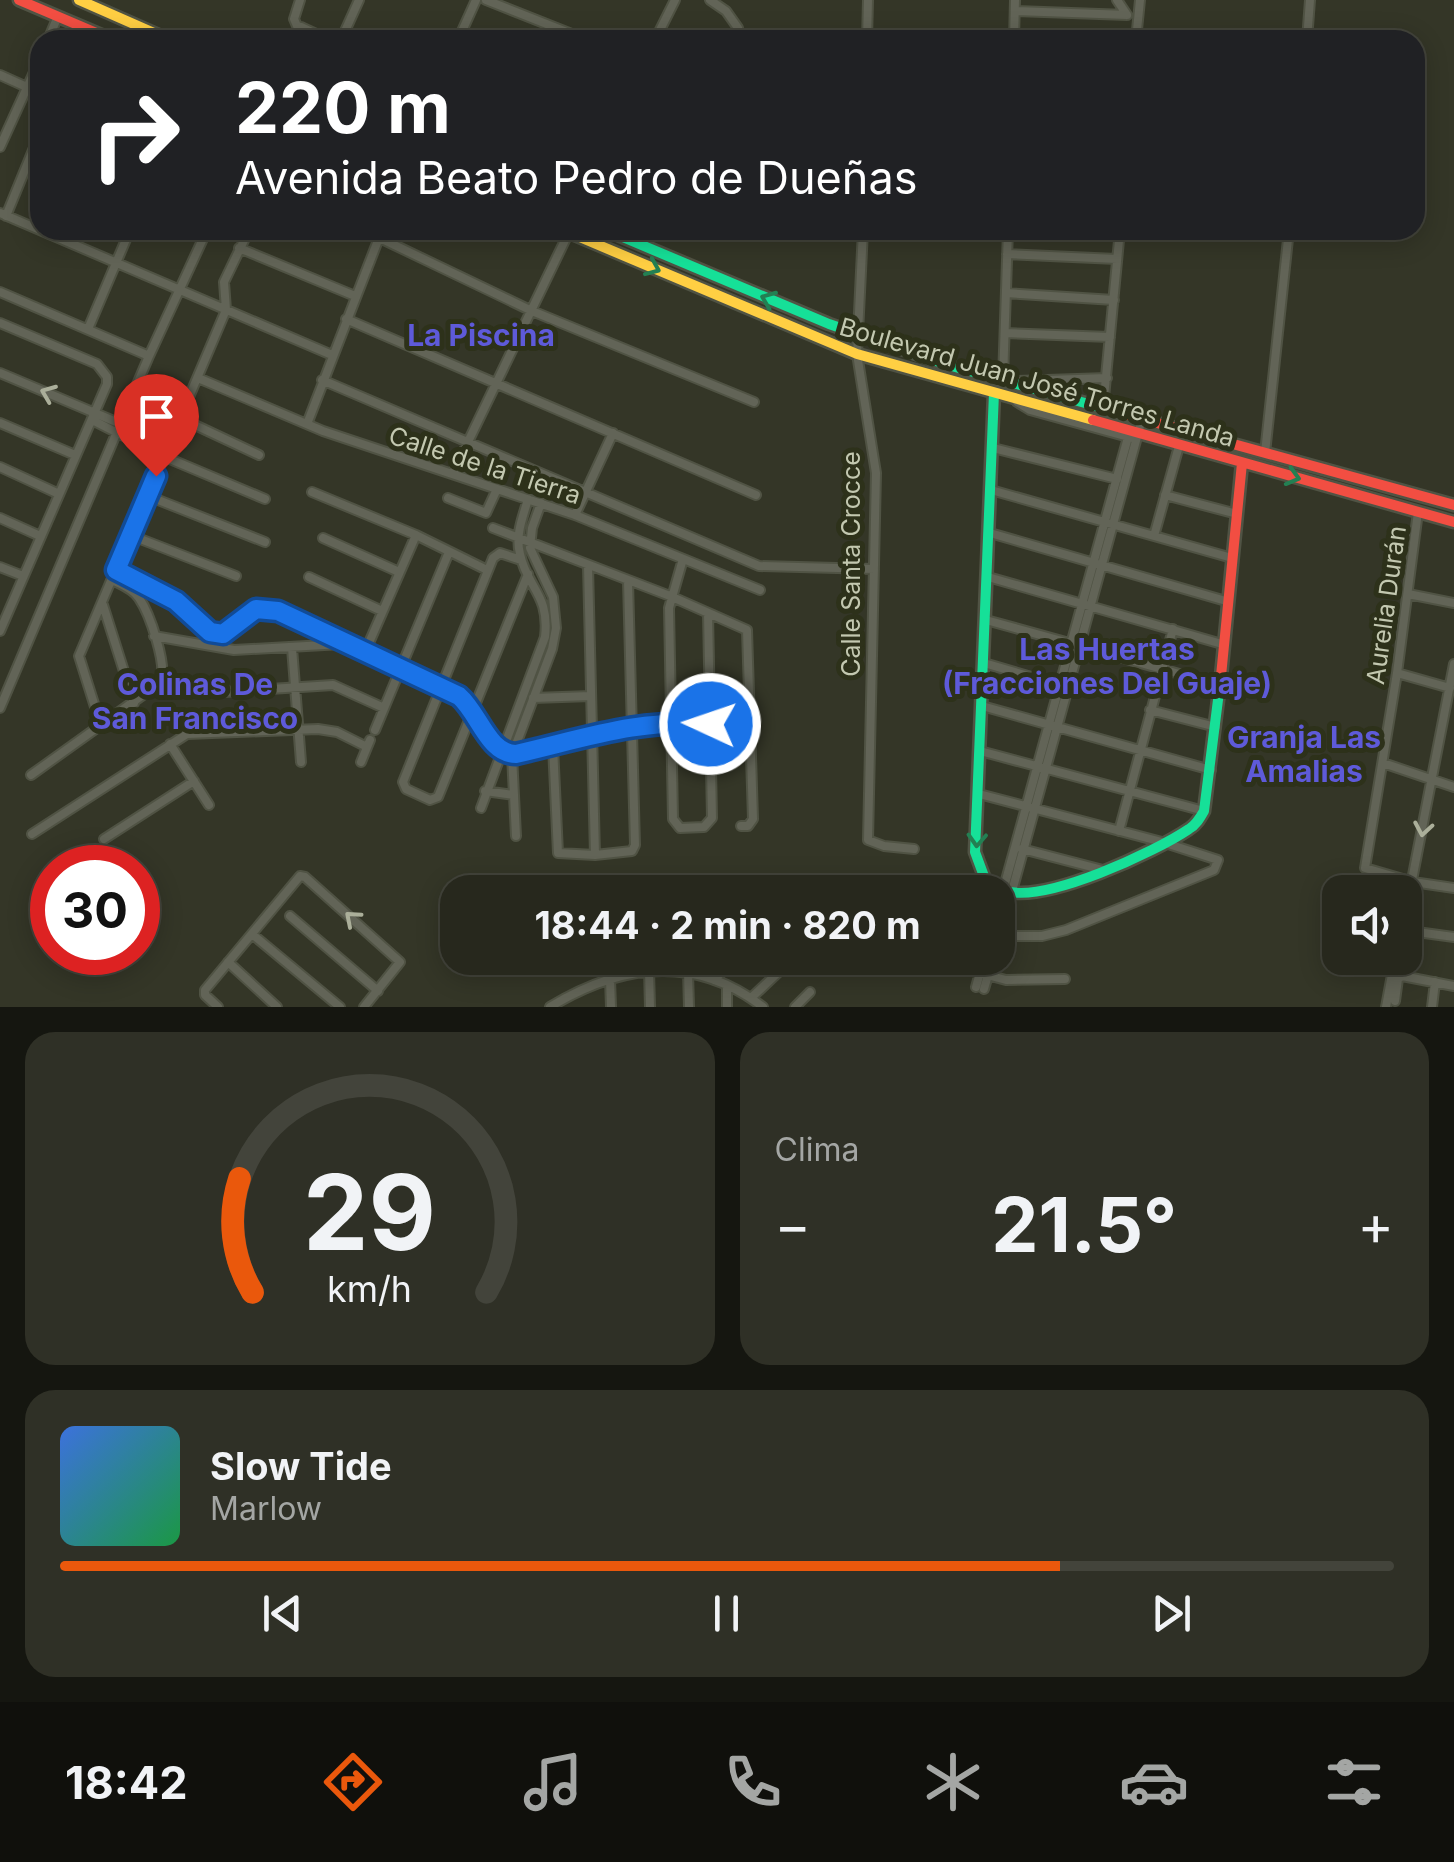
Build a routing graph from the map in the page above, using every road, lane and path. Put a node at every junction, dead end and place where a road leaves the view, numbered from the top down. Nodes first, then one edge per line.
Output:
1 (19, 0) edge
2 (79, 0) edge
3 (300, 0) edge
4 (358, 0) edge
5 (476, 0) edge
6 (486, 0) edge
7 (676, 0) edge
8 (710, 0) edge
9 (868, 0) edge
10 (1015, 0) edge
11 (1117, 0) edge
12 (1140, 0) edge
13 (1310, 0) edge
14 (1015, 11) junction
15 (1127, 14) junction
16 (58, 16) junction
17 (297, 25) junction
18 (1138, 25) junction
19 (738, 28) dead end
20 (52, 30) edge
21 (90, 30) edge
22 (147, 30) edge
23 (299, 30) edge
24 (308, 30) edge
25 (345, 30) edge
26 (462, 30) edge
27 (562, 30) edge
28 (660, 30) edge
29 (866, 30) edge
30 (1014, 30) edge
31 (1137, 30) edge
32 (1308, 30) edge
33 (0, 75) edge
34 (30, 83) edge
35 (28, 88) junction
36 (5, 123) edge
37 (0, 147) edge
38 (30, 155) edge
39 (3, 215) edge
40 (30, 227) edge
41 (61, 240) edge
42 (126, 240) edge
43 (203, 240) edge
44 (244, 240) edge
45 (378, 240) edge
46 (392, 240) edge
47 (562, 240) edge
48 (587, 240) edge
49 (630, 240) edge
50 (863, 240) edge
51 (1008, 240) edge
52 (1119, 240) edge
53 (1288, 240) edge
54 (240, 248) junction
55 (1007, 254) junction
56 (1117, 259) junction
57 (116, 264) junction
58 (0, 292) edge
59 (180, 292) junction
60 (1006, 294) junction
61 (355, 296) junction
62 (1114, 300) junction
63 (226, 310) junction
64 (532, 311) junction
65 (346, 320) junction
66 (0, 323) edge
67 (88, 329) junction
68 (1005, 333) junction
69 (859, 335) junction
70 (1110, 337) junction
71 (857, 354) junction
72 (332, 355) junction
73 (149, 356) junction
74 (0, 373) edge
75 (198, 378) junction
76 (1106, 378) junction
77 (322, 380) junction
78 (1005, 380) junction
79 (496, 385) junction
80 (994, 393) junction
81 (754, 402) dead end
82 (1103, 408) junction
83 (94, 416) junction
84 (1138, 417) junction
85 (180, 418) junction
86 (0, 422) edge
87 (306, 424) junction
88 (120, 428) junction
89 (613, 434) junction
90 (1133, 435) junction
91 (469, 442) junction
92 (1179, 446) junction
93 (993, 448) junction
94 (1265, 453) junction
95 (76, 455) junction
96 (259, 455) dead end
97 (165, 457) junction
98 (1242, 463) junction
99 (0, 467) edge
100 (453, 474) junction
101 (468, 479) junction
102 (1117, 479) junction
103 (497, 489) junction
104 (991, 490) junction
105 (312, 492) dead end
106 (586, 492) junction
107 (59, 494) junction
108 (756, 495) dead end
109 (1165, 495) junction
110 (148, 496) junction
111 (448, 498) dead end
112 (264, 499) dead end
113 (528, 499) junction
114 (460, 503) junction
115 (541, 503) junction
116 (1454, 505) edge
117 (1418, 512) junction
118 (1237, 514) junction
119 (574, 515) junction
120 (0, 518) edge
121 (1454, 522) edge
122 (1109, 523) junction
123 (493, 528) dead end
124 (990, 533) junction
125 (130, 534) junction
126 (416, 534) junction
127 (40, 536) junction
128 (1154, 536) junction
129 (518, 537) junction
130 (323, 538) dead end
131 (530, 541) junction
132 (266, 542) dead end
133 (449, 552) junction
134 (1232, 558) junction
135 (683, 559) junction
136 (521, 560) junction
137 (1098, 562) junction
138 (0, 566) edge
139 (588, 566) junction
140 (874, 569) junction
141 (116, 570) junction
142 (487, 570) junction
143 (399, 572) junction
144 (528, 574) junction
145 (23, 576) junction
146 (236, 576) dead end
147 (988, 577) junction
148 (309, 578) dead end
149 (112, 580) junction
150 (628, 581) junction
151 (760, 590) dead end
152 (1408, 594) junction
153 (670, 596) junction
154 (1226, 601) junction
155 (1454, 603) edge
156 (1087, 604) junction
157 (102, 605) junction
158 (382, 612) junction
159 (708, 613) junction
160 (3, 615) edge
161 (986, 620) junction
162 (1172, 630) junction
163 (0, 631) edge
164 (210, 632) junction
165 (321, 632) junction
166 (154, 636) junction
167 (347, 644) junction
168 (1222, 644) junction
169 (208, 645) junction
170 (320, 645) junction
171 (1076, 645) junction
172 (292, 648) junction
173 (365, 652) junction
174 (1102, 652) dead end
175 (984, 663) junction
176 (1454, 664) edge
177 (401, 668) junction
178 (1162, 670) junction
179 (1398, 672) junction
180 (750, 678) junction
181 (762, 678) dead end
182 (441, 685) junction
183 (1064, 686) junction
184 (1218, 686) junction
185 (296, 688) junction
186 (1452, 689) edge
187 (224, 692) dead end
188 (591, 696) junction
189 (533, 698) junction
190 (134, 703) junction
191 (982, 706) junction
192 (0, 708) edge
193 (384, 708) junction
194 (472, 710) junction
195 (1150, 710) junction
196 (671, 722) junction
197 (710, 724) junction
198 (101, 726) junction
199 (631, 726) junction
200 (748, 726) junction
201 (1053, 726) junction
202 (1216, 727) junction
203 (375, 730) dead end
204 (297, 731) junction
205 (592, 736) junction
206 (170, 744) junction
207 (553, 746) junction
208 (1138, 750) junction
209 (500, 751) junction
210 (980, 751) junction
211 (512, 754) junction
212 (301, 762) dead end
213 (360, 762) dead end
214 (1383, 763) junction
215 (1041, 768) junction
216 (1211, 770) junction
217 (31, 774) dead end
218 (1433, 779) junction
219 (194, 780) junction
220 (1454, 786) edge
221 (486, 791) junction
222 (1127, 792) junction
223 (980, 794) junction
224 (514, 796) junction
225 (208, 804) dead end
226 (480, 808) dead end
227 (1030, 808) junction
228 (1204, 811) junction
229 (742, 826) dead end
230 (1119, 832) junction
231 (32, 834) dead end
232 (516, 836) dead end
233 (104, 839) dead end
234 (1162, 842) junction
235 (1022, 849) junction
236 (914, 850) dead end
237 (596, 855) junction
238 (1103, 870) junction
239 (983, 875) edge
240 (1011, 875) edge
241 (1013, 875) edge
242 (1390, 875) edge
243 (1415, 875) edge
244 (1422, 883) edge
245 (1454, 888) edge
246 (1015, 891) edge
247 (290, 916) dead end
248 (1422, 933) edge
249 (252, 934) junction
250 (1015, 938) edge
251 (1454, 938) edge
252 (228, 962) junction
253 (627, 975) edge
254 (649, 975) edge
255 (688, 975) edge
256 (698, 975) edge
257 (719, 975) edge
258 (775, 975) edge
259 (980, 975) edge
260 (1396, 975) joint
261 (983, 976) junction
262 (610, 979) junction
263 (714, 980) junction
264 (1065, 980) dead end
265 (1435, 982) junction
266 (727, 986) junction
267 (1454, 986) edge
268 (980, 988) dead end
269 (378, 991) junction
270 (810, 992) dead end
271 (573, 994) junction
272 (751, 998) junction
273 (1391, 1004) edge
274 (218, 1007) edge
275 (277, 1007) edge
276 (340, 1007) edge
277 (364, 1007) edge
278 (550, 1007) edge
279 (573, 1007) edge
280 (611, 1007) edge
281 (650, 1007) edge
282 (689, 1007) edge
283 (727, 1007) edge
284 (762, 1007) edge
285 (795, 1007) edge
286 (1432, 1007) edge

1 - 16 main road
2 - 22 main road
3 - 17 street
4 - 25 street
5 - 26 street
6 - 27 street
7 - 28 street
8 - 19 street
9 - 29 street
10 - 14 street
11 - 15 street
12 - 18 street
13 - 32 street
14 - 15 street
14 - 30 street
15 - 18 street
16 - 20 street
16 - 21 main road
17 - 23 street
17 - 24 street
18 - 31 street
33 - 35 street
34 - 35 street
35 - 36 street
36 - 37 street
38 - 39 street
39 - 40 street
41 - 57 street
42 - 57 street
43 - 59 street
44 - 54 street
45 - 61 street
46 - 64 street
47 - 64 street
48 -> 71 main road, Boulevard Juan José Torres Landa
69 -> 49 main road, Boulevard Juan José Torres Landa
50 - 69 street, Calle Santa Crocce
51 - 55 street
52 - 56 street
53 - 94 street
54 - 61 street
54 - 63 street
55 - 56 street
55 - 60 street
56 - 62 street
57 - 59 street
57 - 67 street
58 - 67 street
59 - 63 street
59 - 73 street
60 - 62 street
60 - 68 street
61 - 65 street
62 - 70 street
63 - 72 street
63 - 75 street
64 - 79 street
64 - 81 street
65 - 72 street
65 - 79 street
66 - 83 street
67 - 73 street
68 - 70 street
68 - 78 street
69 - 71 street, Calle Santa Crocce
69 - 78 main road, Boulevard Juan José Torres Landa
70 - 76 street
71 - 80 main road, Boulevard Juan José Torres Landa
71 - 140 street, Calle Santa Crocce
72 - 77 street
73 - 88 street
83 -> 74 street
75 - 85 street
75 - 87 street, Calle de la Tierra
76 - 78 street
76 - 82 street
77 - 87 street
77 - 91 street
78 - 82 main road, Boulevard Juan José Torres Landa
79 - 89 street
79 - 91 street
80 - 90 main road, Boulevard Juan José Torres Landa
80 - 93 main road
82 - 84 main road, Boulevard Juan José Torres Landa
83 - 88 street
83 - 95 street
84 - 90 street
84 - 94 main road, Boulevard Juan José Torres Landa
85 - 96 street
85 - 97 street
86 - 95 street
87 - 100 street, Calle de la Tierra
88 - 97 street
88 - 192 street
89 - 106 street
89 - 108 street
90 - 92 main road, Boulevard Juan José Torres Landa
90 - 102 street
90 - 122 street
91 - 100 street
91 - 106 street
92 - 98 main road, Boulevard Juan José Torres Landa
92 - 109 street
93 - 102 street
93 - 104 main road
94 - 116 main road, Boulevard Juan José Torres Landa
95 - 107 street
97 - 110 street
97 - 112 street
98 -> 117 main road, Boulevard Juan José Torres Landa
98 - 118 main road
99 - 107 street
100 - 101 street, Calle de la Tierra
101 - 103 street, Calle de la Tierra
101 - 114 street
102 - 122 street
103 - 113 street, Calle de la Tierra
103 - 114 street
104 - 122 street
104 - 124 main road
105 - 126 street
106 - 119 street
106 - 140 street
107 - 127 street
109 - 118 street
109 - 128 street
110 - 125 street
110 - 132 street
111 - 114 street
113 - 115 street, Calle de la Tierra
113 - 129 street
115 - 119 street, Calle de la Tierra
115 - 131 street
117 - 121 main road, Boulevard Juan José Torres Landa
117 - 152 street, Aurelia Durán
118 - 134 main road
119 - 135 street, Calle de la Tierra
120 - 127 street
122 - 128 street
122 - 137 street
123 - 129 street
124 - 137 street
124 - 147 main road
125 - 141 street
125 - 146 street
126 - 133 street
126 - 143 street
127 - 145 street
128 - 134 street
129 - 131 street
129 - 136 street
130 - 143 street
131 - 139 street
131 - 189 street
133 - 142 street
133 - 177 street
134 - 154 main road
135 - 151 street, Calle de la Tierra
135 - 153 street
136 - 142 street
136 - 144 street
137 - 154 street
137 - 156 street
138 - 145 street
139 - 150 street
139 - 188 street
140 - 236 street, Calle Santa Crocce
141 - 149 street
141 - 164 street
142 - 182 street
143 - 158 street
144 - 194 street
144 - 209 street
145 - 160 street
147 - 156 street
147 - 161 main road
148 - 158 street
149 - 157 street
149 - 166 street
150 - 153 street
150 - 199 street
152 - 155 street
152 - 179 street, Aurelia Durán
153 - 159 street
153 - 196 street
154 - 168 main road
156 - 162 street
156 - 171 street
157 - 190 street
157 - 198 street
158 - 173 street
159 - 180 street
159 - 197 street
160 - 163 street
161 - 171 street
161 - 175 main road
162 - 168 street
162 - 178 street
164 - 165 street
164 - 169 street
165 - 167 street
165 - 170 street
166 - 169 street
166 - 190 street
167 - 170 street
167 - 173 street
168 - 184 main road
169 - 172 street
170 - 172 street
171 - 183 street
172 - 185 street
173 - 177 street
174 - 178 street
175 - 183 street
175 - 191 main road
176 - 186 street
177 - 182 street
177 - 193 street
178 - 184 street
178 - 195 street
179 - 186 street
179 - 214 street, Aurelia Durán
180 - 181 street
180 - 200 street
182 - 194 street
182 - 194 street
183 - 201 street
184 - 202 main road
185 - 187 street
185 - 193 street
185 - 204 street
186 - 218 street
188 - 189 street
188 - 205 street
189 - 211 street
190 - 198 street
191 - 201 street
191 - 210 main road
193 - 203 street
194 - 209 street
195 - 202 street
195 - 208 street
196 - 197 street
196 - 197 street
196 - 199 street
197 - 200 street
198 - 217 street
199 - 205 street
199 - 237 street
200 - 229 street
201 - 208 street
201 - 215 street
202 - 216 main road
204 - 206 street
204 - 212 street
204 - 213 street
205 - 207 street
205 - 237 street
206 - 219 street
206 - 231 street
207 - 211 street
207 - 237 street
208 - 216 street
208 - 222 street
209 - 211 street
209 - 221 street
210 - 215 street
210 - 223 main road
211 - 224 street
214 - 218 street
214 - 242 street, Aurelia Durán
215 - 222 street
215 - 227 street
216 - 228 main road
218 - 220 street
218 -> 243 street
219 - 225 street
219 - 233 street
221 - 224 street
221 - 226 street
222 - 228 street
222 - 230 street
223 - 227 street
223 -> 239 main road
224 - 232 street
227 - 230 street
227 - 235 street
227 - 240 street
228 - 234 main road
230 - 234 street
234 - 238 main road
234 - 250 street
235 - 238 street
235 - 241 street
238 - 246 main road
244 - 245 street
247 - 269 street
248 - 251 street
249 - 252 street
269 -> 249 street
249 - 276 street
252 - 274 street
252 - 275 street
253 - 262 street
254 - 281 street
255 - 282 street
256 - 263 street
257 - 263 street
258 - 272 street
259 - 261 street
260 - 265 street
260 - 273 street
261 - 264 street
261 - 268 street
262 - 271 street
262 - 280 street
263 - 266 street
265 - 267 street
265 - 286 street
266 - 272 street
266 - 283 street
269 - 277 street
270 - 285 street
271 - 278 street
271 - 279 street
272 - 284 street

